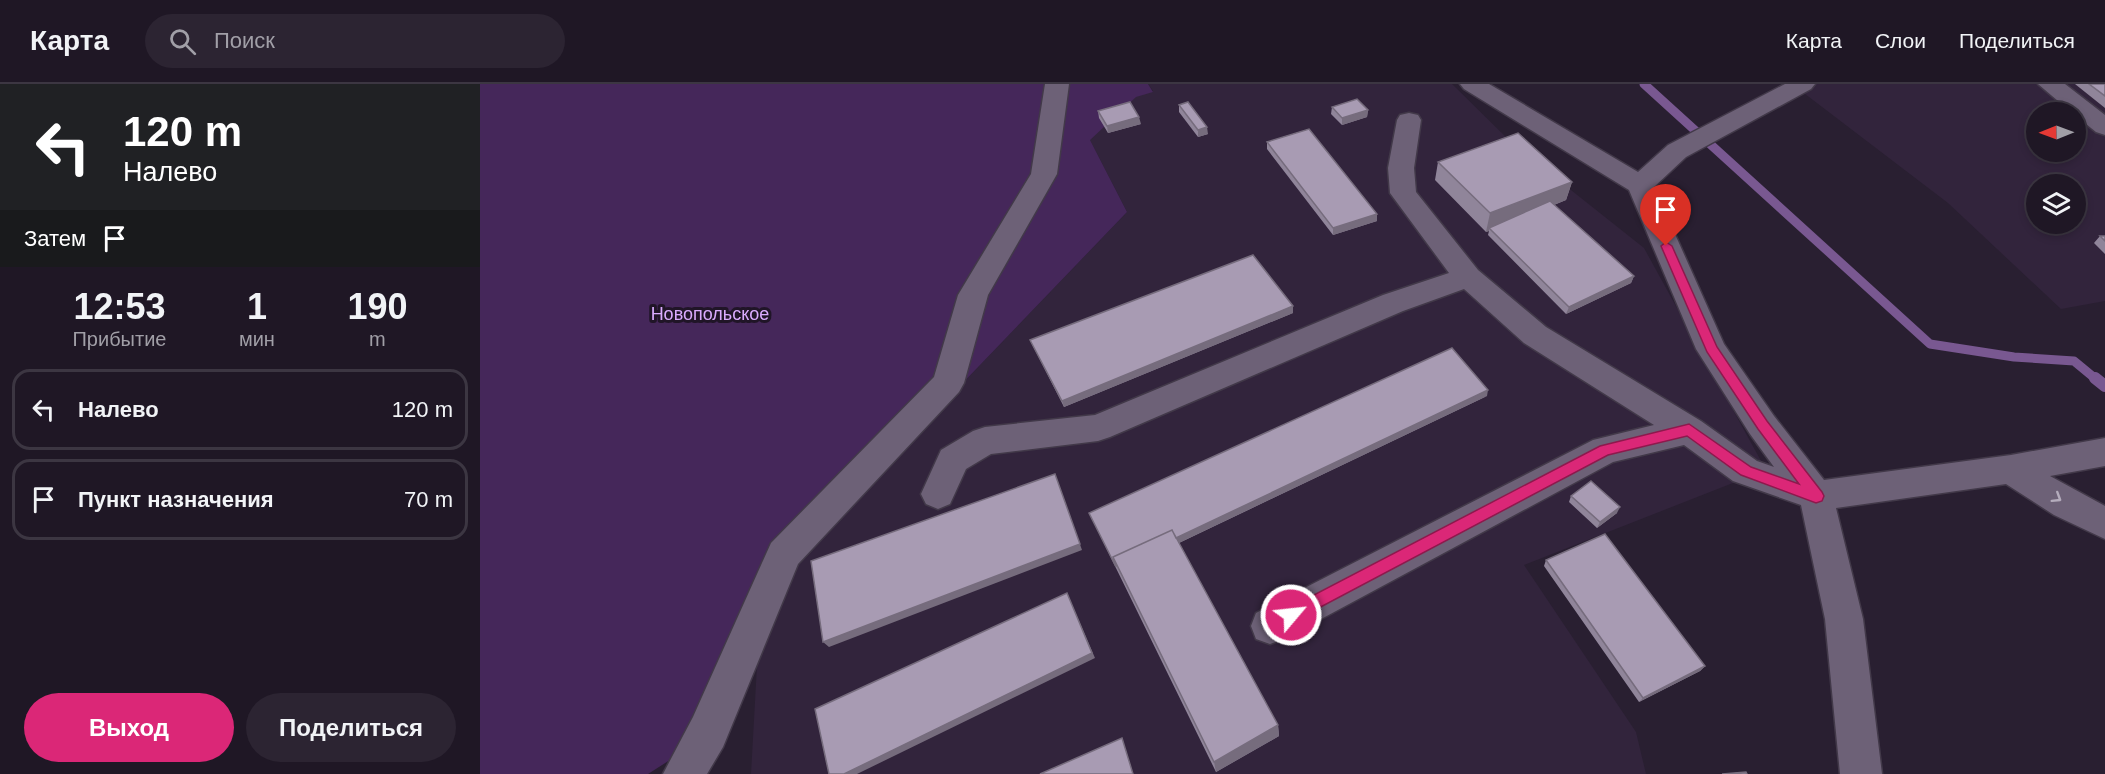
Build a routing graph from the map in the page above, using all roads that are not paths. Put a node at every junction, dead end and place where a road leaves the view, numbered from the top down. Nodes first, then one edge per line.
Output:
1 (1057, 84) edge
2 (1472, 84) edge
3 (1803, 84) edge
4 (2050, 84) edge
5 (1408, 120) dead end
6 (2105, 127) edge
7 (1640, 185) junction
8 (1468, 277) junction
9 (1689, 430) junction
10 (2105, 452) edge
11 (2011, 469) junction
12 (938, 494) dead end
13 (1816, 496) junction
14 (2105, 523) edge
15 (1270, 626) dead end
16 (684, 774) edge
17 (1861, 774) edge

1 - 16 lane
2 - 7 lane
3 - 7 lane
4 - 6 lane
5 - 8 lane
7 - 13 lane
8 - 9 lane
8 - 12 lane
9 - 13 lane
9 - 15 lane
10 - 11 lane
11 - 13 lane
11 -> 14 lane
13 - 17 lane

